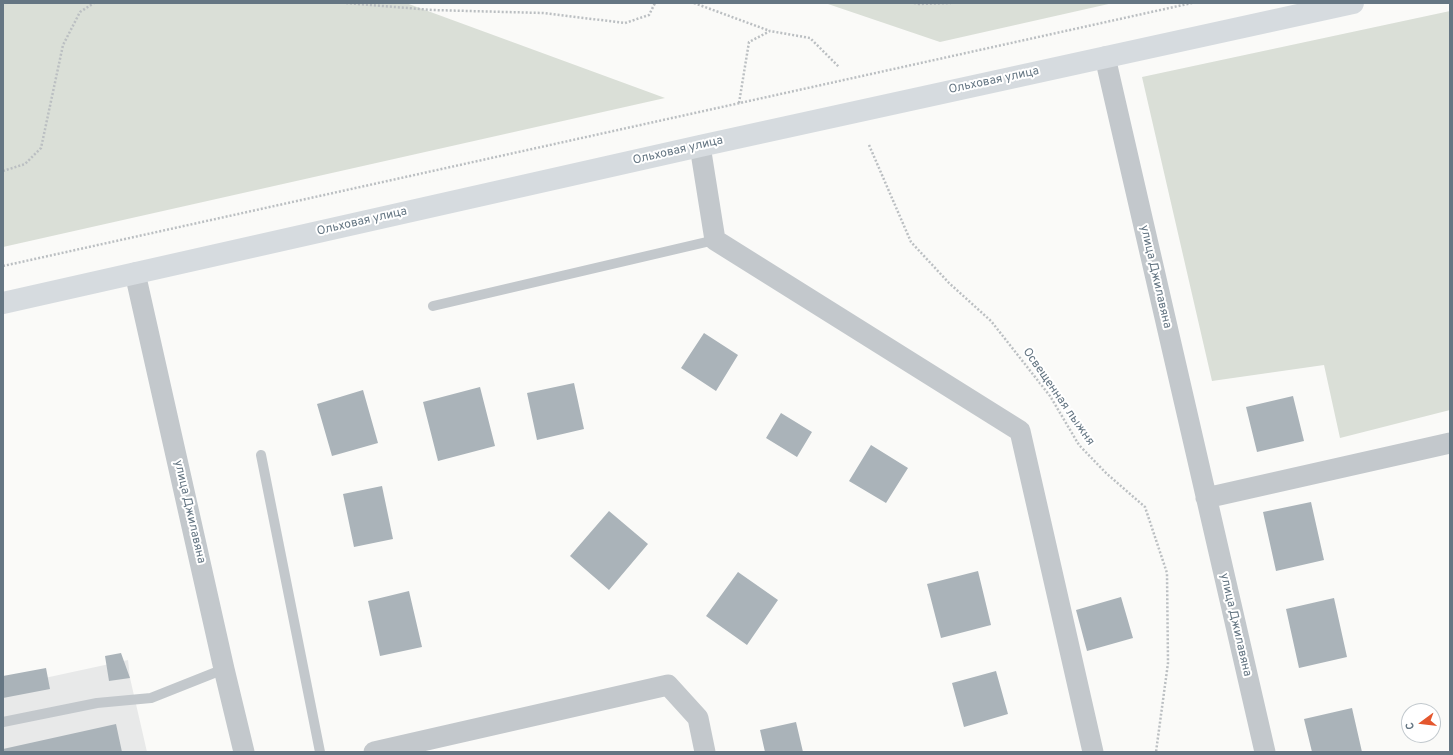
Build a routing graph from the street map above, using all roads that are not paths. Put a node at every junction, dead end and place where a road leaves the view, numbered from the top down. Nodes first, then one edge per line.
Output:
1 (1353, 3) edge
2 (1105, 57) junction
3 (700, 146) junction
4 (715, 240) junction
5 (135, 273) junction
6 (3, 303) edge
7 (433, 306) dead end
8 (1450, 443) edge
9 (261, 455) dead end
10 (1206, 498) junction
11 (224, 669) junction
12 (3, 722) edge
13 (244, 752) edge
14 (320, 752) edge
15 (374, 752) edge
16 (705, 752) edge
17 (1093, 752) edge
18 (1265, 752) edge

1 - 2 main road, Ольховая улица
2 - 3 main road, Ольховая улица
2 - 10 street, улица Джилавяна
3 - 4 street
3 - 5 main road, Ольховая улица
4 - 7 lane
4 - 17 street
5 - 6 main road, Ольховая улица
5 - 11 street, улица Джилавяна
8 - 10 street
9 - 14 lane
10 - 18 street, улица Джилавяна
11 - 12 lane
11 - 13 street, улица Джилавяна
15 - 16 street

